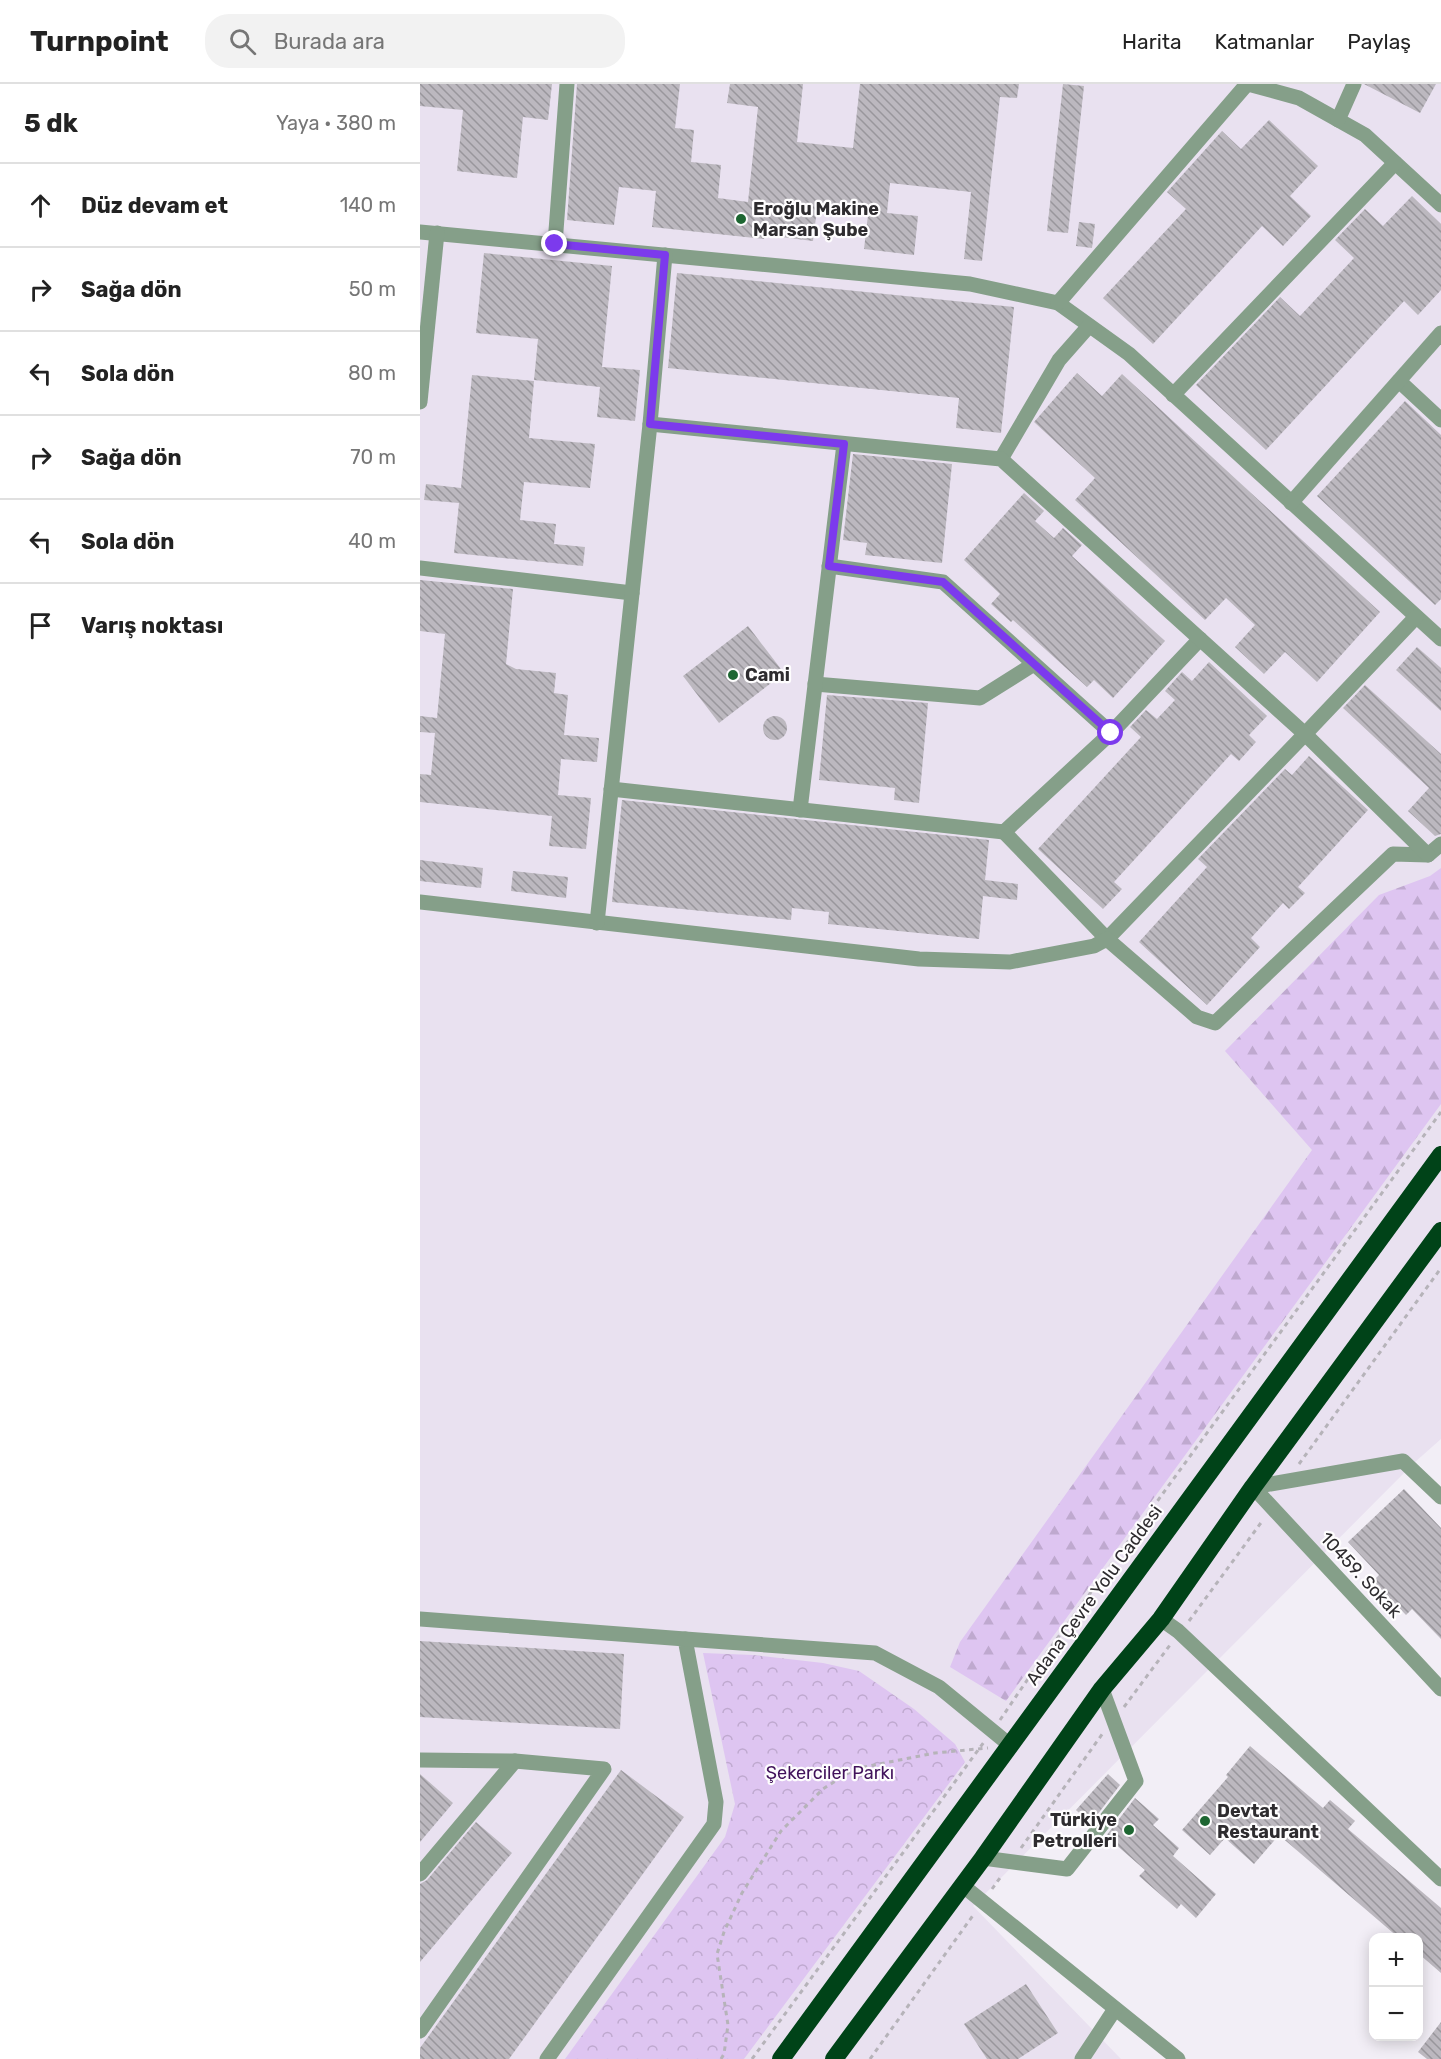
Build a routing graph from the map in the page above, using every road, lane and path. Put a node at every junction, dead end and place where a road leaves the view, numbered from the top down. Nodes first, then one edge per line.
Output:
1 (567, 84) edge
2 (1247, 84) edge
3 (1354, 84) edge
4 (1338, 120) junction
5 (1395, 162) junction
6 (1441, 205) edge
7 (420, 232) edge
8 (437, 233) junction
9 (555, 244) junction
10 (665, 255) junction
11 (1058, 303) junction
12 (1089, 326) junction
13 (1441, 333) edge
14 (1399, 381) junction
15 (1173, 395) junction
16 (420, 402) edge
17 (1441, 420) edge
18 (650, 424) junction
19 (844, 444) junction
20 (1001, 459) junction
21 (1291, 503) junction
22 (829, 566) junction
23 (420, 568) edge
24 (632, 593) junction
25 (1416, 616) junction
26 (1200, 639) junction
27 (1441, 639) edge
28 (1034, 663) junction
29 (815, 684) junction
30 (1111, 733) junction
31 (1305, 734) junction
32 (611, 789) junction
33 (800, 810) junction
34 (1004, 832) junction
35 (1441, 844) edge
36 (1428, 855) junction
37 (420, 902) edge
38 (597, 923) junction
39 (1107, 939) junction
40 (1441, 1112) edge
41 (1441, 1155) edge
42 (1441, 1231) edge
43 (1441, 1268) edge
44 (1288, 1480) junction
45 (1253, 1487) junction
46 (1441, 1497) edge
47 (1272, 1507) junction
48 (420, 1619) edge
49 (1161, 1619) junction
50 (1179, 1633) junction
51 (685, 1639) junction
52 (1102, 1689) junction
53 (1441, 1689) edge
54 (1113, 1720) junction
55 (993, 1730) junction
56 (1011, 1746) junction
57 (980, 1748) junction
58 (420, 1760) edge
59 (515, 1761) junction
60 (983, 1858) junction
61 (1010, 1861) junction
62 (420, 1874) edge
63 (1441, 1879) edge
64 (962, 1885) junction
65 (983, 1902) junction
66 (1115, 2009) junction
67 (420, 2031) edge
68 (547, 2059) edge
69 (721, 2059) edge
70 (752, 2059) edge
71 (781, 2059) edge
72 (834, 2059) edge
73 (870, 2059) edge
74 (1082, 2059) edge
75 (1178, 2059) edge

1 - 9 street
2 - 4 street
2 - 11 street
3 - 4 street
4 - 5 street
5 - 6 street
5 - 15 street
7 - 8 street
8 - 9 street
8 - 16 street
9 - 10 street
10 - 11 street
10 - 18 street
11 - 12 street
12 - 15 street
12 - 20 street
13 - 14 street
14 - 17 street
14 - 21 street
15 - 21 street
18 - 19 street
18 - 24 street
19 - 20 street
19 - 22 street
20 - 26 street
21 - 25 street
22 - 28 street
22 - 29 street
23 - 24 street
24 - 32 street
25 - 27 street
25 - 31 street
26 - 30 street
26 - 31 street
28 - 29 street
28 - 30 street
29 - 33 street
30 - 34 street
31 - 36 street
31 - 39 street
32 - 33 street
32 - 38 street
33 - 34 street
34 - 39 street
35 - 36 street
36 - 39 street
37 - 38 street
38 - 39 street
40 - 55 path
41 - 56 highway, Adana Çevre Yolu Caddesi
42 - 45 highway
43 - 44 path
44 - 45 street
44 - 46 street
45 - 47 street, 10459. Sokak
45 - 49 highway
47 - 50 path
47 - 53 street, 10459. Sokak
48 - 51 street
49 - 50 street
49 - 52 highway
50 - 54 path
50 - 63 street
51 - 55 street
51 - 68 street
52 - 54 street
52 - 60 highway
54 - 61 path
54 - 61 street
55 - 56 street
55 - 57 path
56 - 57 path
56 - 71 highway, Adana Çevre Yolu Caddesi
57 - 69 path
57 - 70 path
58 - 59 street
59 - 62 street
59 - 67 street
60 - 61 street
60 - 64 highway
61 - 65 path
64 - 65 street
64 - 72 highway
65 - 66 street
65 - 73 path
66 - 74 street
66 - 75 street

